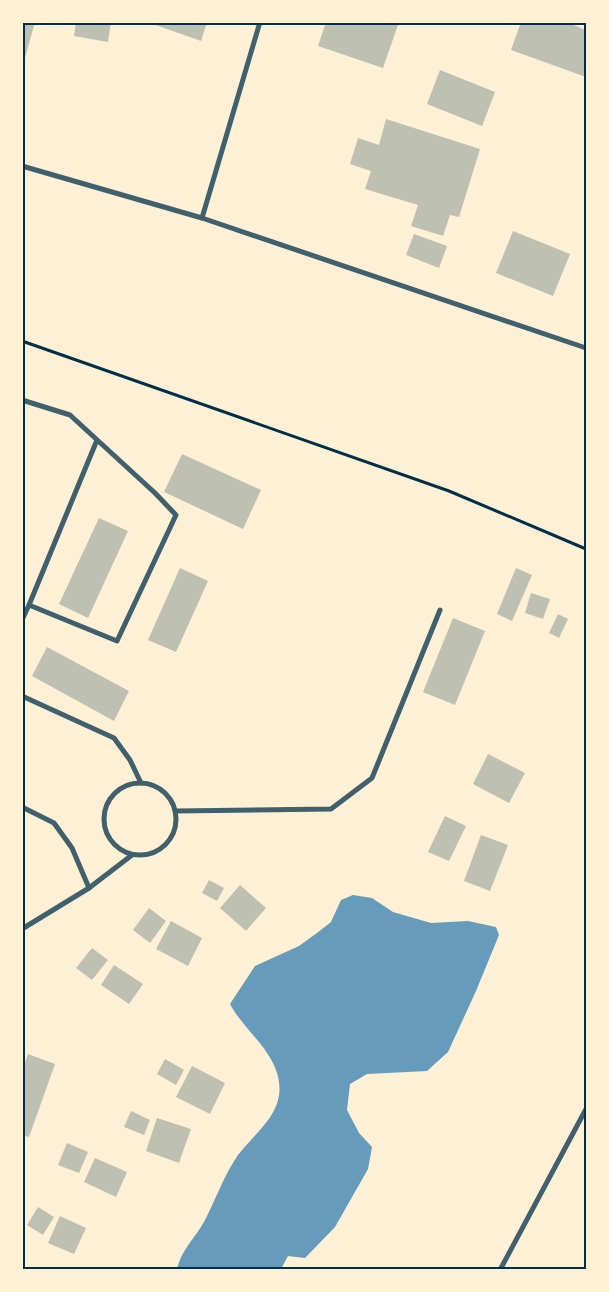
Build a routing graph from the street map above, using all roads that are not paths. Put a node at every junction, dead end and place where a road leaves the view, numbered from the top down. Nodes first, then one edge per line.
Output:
1 (260, 22) edge
2 (22, 166) edge
3 (202, 218) junction
4 (586, 348) edge
5 (22, 400) edge
6 (97, 440) junction
7 (29, 605) junction
8 (440, 610) dead end
9 (22, 620) edge
10 (22, 696) edge
11 (141, 783) junction
12 (22, 807) edge
13 (176, 811) junction
14 (132, 856) junction
15 (89, 888) junction
16 (22, 929) edge
17 (586, 1109) edge
18 (500, 1270) edge

1 - 3 street
2 - 3 street
3 - 4 street
5 - 6 street
6 - 7 street
6 - 7 street
7 - 9 street
8 - 13 street
10 - 11 street
11 - 13 street
11 - 14 street
12 - 15 street
13 - 14 street
14 - 15 street
15 - 16 street
17 - 18 street

